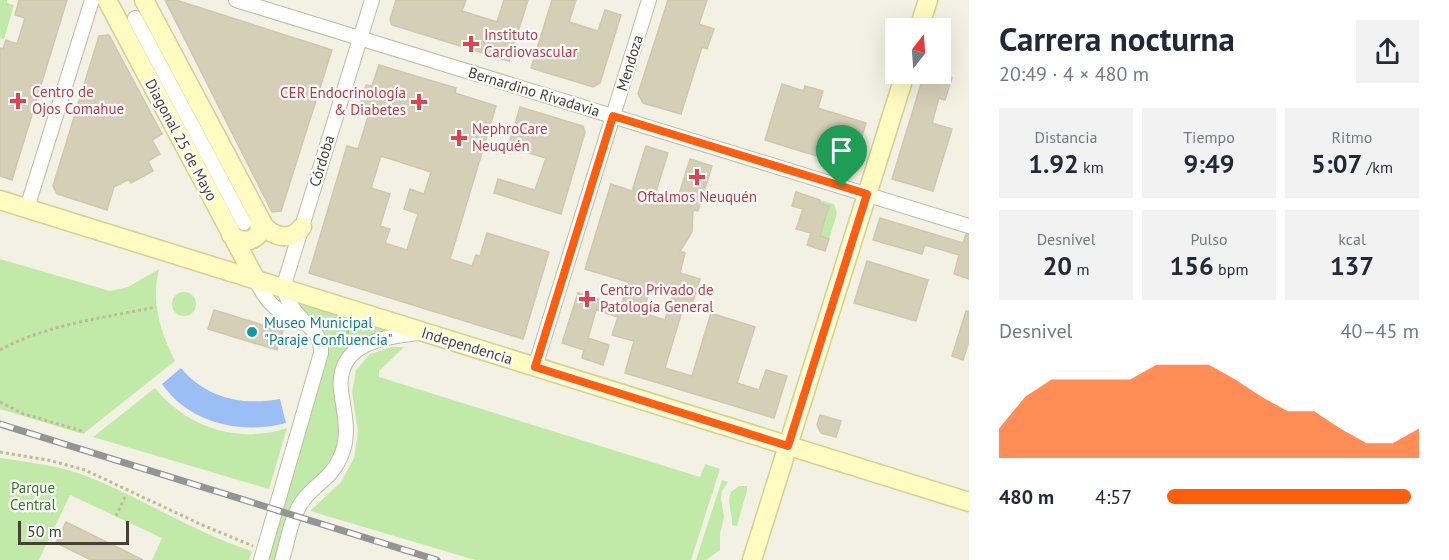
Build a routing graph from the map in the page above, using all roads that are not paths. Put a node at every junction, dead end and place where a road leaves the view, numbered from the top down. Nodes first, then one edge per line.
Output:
1 (92, 0) edge
2 (107, 0) edge
3 (236, 0) edge
4 (372, 0) edge
5 (649, 0) edge
6 (928, 0) edge
7 (137, 13) edge
8 (922, 18) edge
9 (360, 38) junction
10 (902, 84) edge
11 (613, 116) junction
12 (867, 194) junction
13 (0, 200) edge
14 (27, 208) junction
15 (969, 226) edge
16 (246, 227) junction
17 (302, 227) junction
18 (256, 280) junction
19 (283, 288) junction
20 (307, 325) junction
21 (425, 333) junction
22 (535, 367) junction
23 (788, 446) junction
24 (969, 502) edge
25 (260, 554) edge
26 (282, 560) edge
27 (752, 560) edge

1 - 14 street
2 - 7 main road, Diagonal 25 de Mayo
3 - 9 street, Bernardino Rivadavia
4 - 9 street, Córdoba
5 - 11 street, Mendoza
6 - 8 main road
7 - 16 main road, Diagonal 25 de Mayo
7 - 16 main road, Diagonal 25 de Mayo
9 - 11 street, Bernardino Rivadavia
9 - 17 street, Córdoba
10 - 12 main road
11 - 12 street, Bernardino Rivadavia
11 - 22 street, Mendoza
12 - 15 street, Bernardino Rivadavia
12 - 23 main road
13 - 14 main road, Independencia
14 - 18 main road, Independencia
16 - 17 main road, Diagonal 25 de Mayo
16 - 18 main road, Diagonal 25 de Mayo
17 - 19 street, Córdoba
18 - 19 main road, Independencia
18 - 20 street
19 - 20 street
19 - 21 main road, Independencia
20 - 25 street
21 - 22 main road, Independencia
21 - 26 street
22 - 23 main road, Independencia
23 - 24 main road, Independencia
23 - 27 main road

